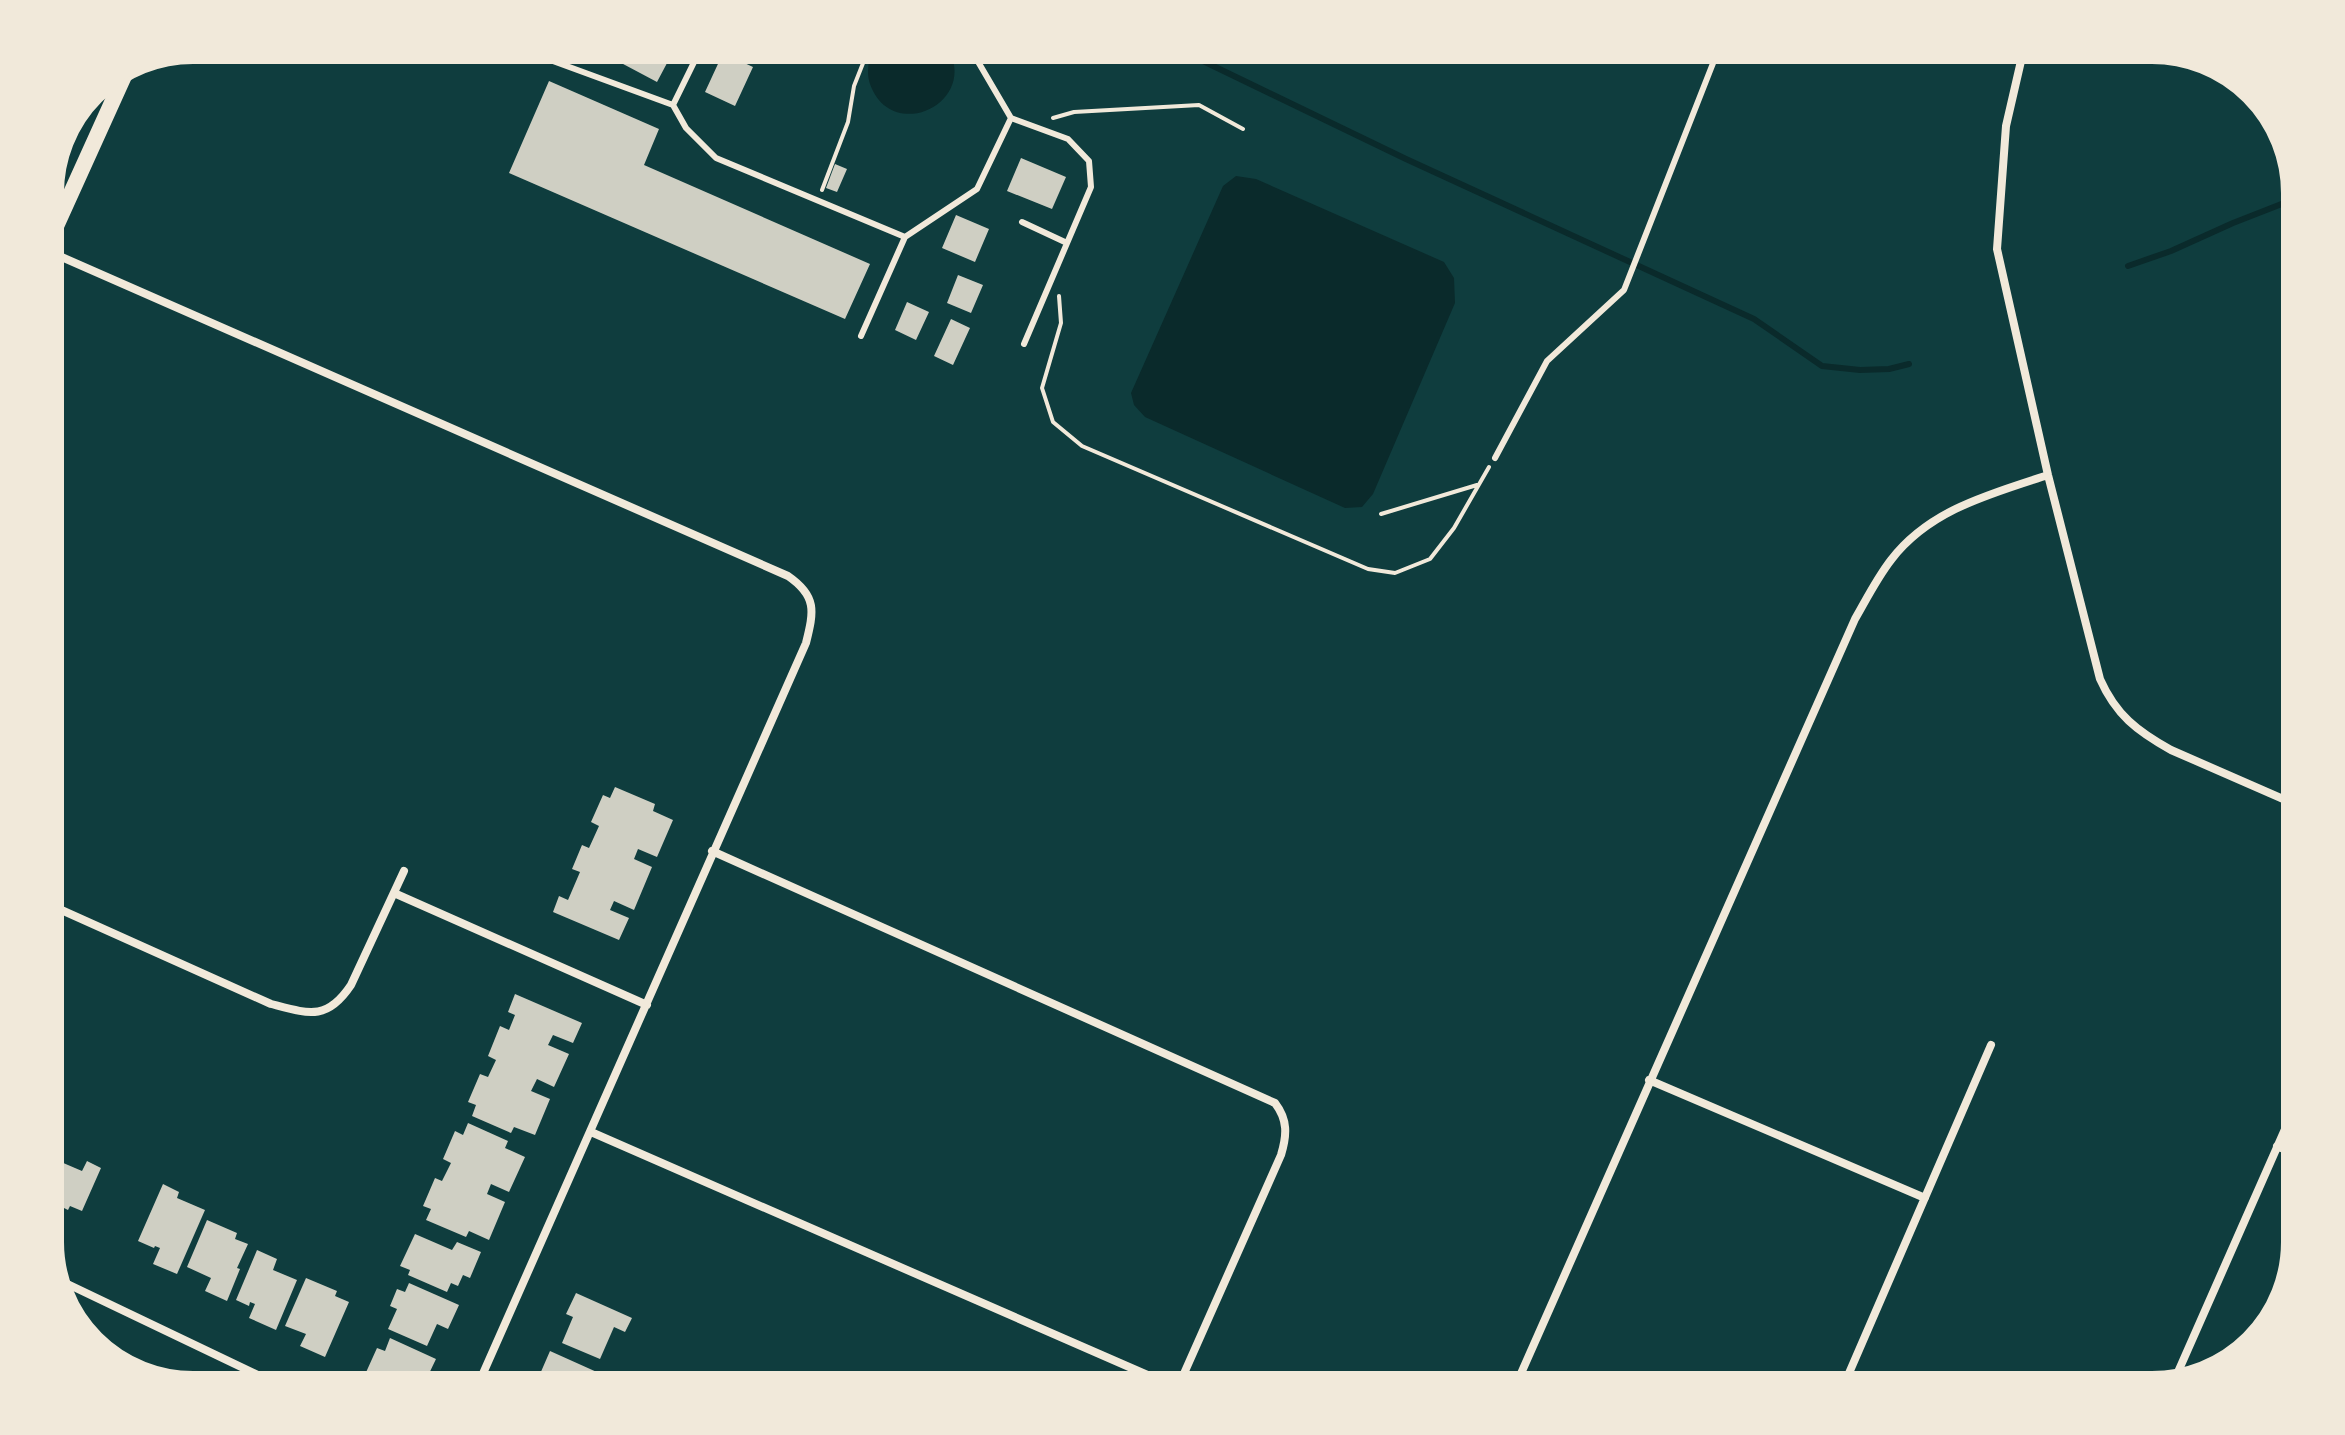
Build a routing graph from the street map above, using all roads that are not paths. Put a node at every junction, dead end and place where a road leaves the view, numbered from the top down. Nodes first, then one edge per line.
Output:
1 (556, 62) edge
2 (694, 62) edge
3 (978, 62) edge
4 (1714, 62) edge
5 (2021, 62) edge
6 (119, 86) edge
7 (673, 105) junction
8 (1011, 118) junction
9 (62, 213) edge
10 (1022, 222) dead end
11 (905, 237) junction
12 (1067, 243) junction
13 (62, 257) edge
14 (861, 336) dead end
15 (1024, 344) dead end
16 (1495, 458) road end
17 (2048, 475) junction
18 (2283, 799) edge
19 (712, 851) junction
20 (404, 871) dead end
21 (394, 893) junction
22 (62, 910) edge
23 (647, 1005) junction
24 (1991, 1045) dead end
25 (1649, 1080) junction
26 (591, 1132) junction
27 (2283, 1133) edge
28 (2277, 1146) junction
29 (2283, 1149) edge
30 (1925, 1198) junction
31 (69, 1285) edge
32 (2179, 1370) edge
33 (254, 1373) edge
34 (483, 1373) edge
35 (1144, 1373) edge
36 (1182, 1373) edge
37 (1521, 1373) edge
38 (1849, 1373) edge

1 - 7 lane
2 - 7 lane
3 - 8 lane
4 - 16 lane
5 - 17 street
6 - 9 main road
7 - 11 lane
8 - 11 lane
8 - 12 lane
10 - 12 lane
11 - 14 lane
12 - 15 lane
13 - 19 street
17 - 18 street
17 - 25 street
19 - 23 street
19 - 36 street
20 - 21 street
21 - 22 street
21 - 23 street
23 - 26 street
24 - 30 street
25 - 30 street
25 - 37 street
26 - 34 street
26 - 35 street
27 - 28 street
28 - 29 street
28 - 32 street
30 - 38 street
31 - 33 street

